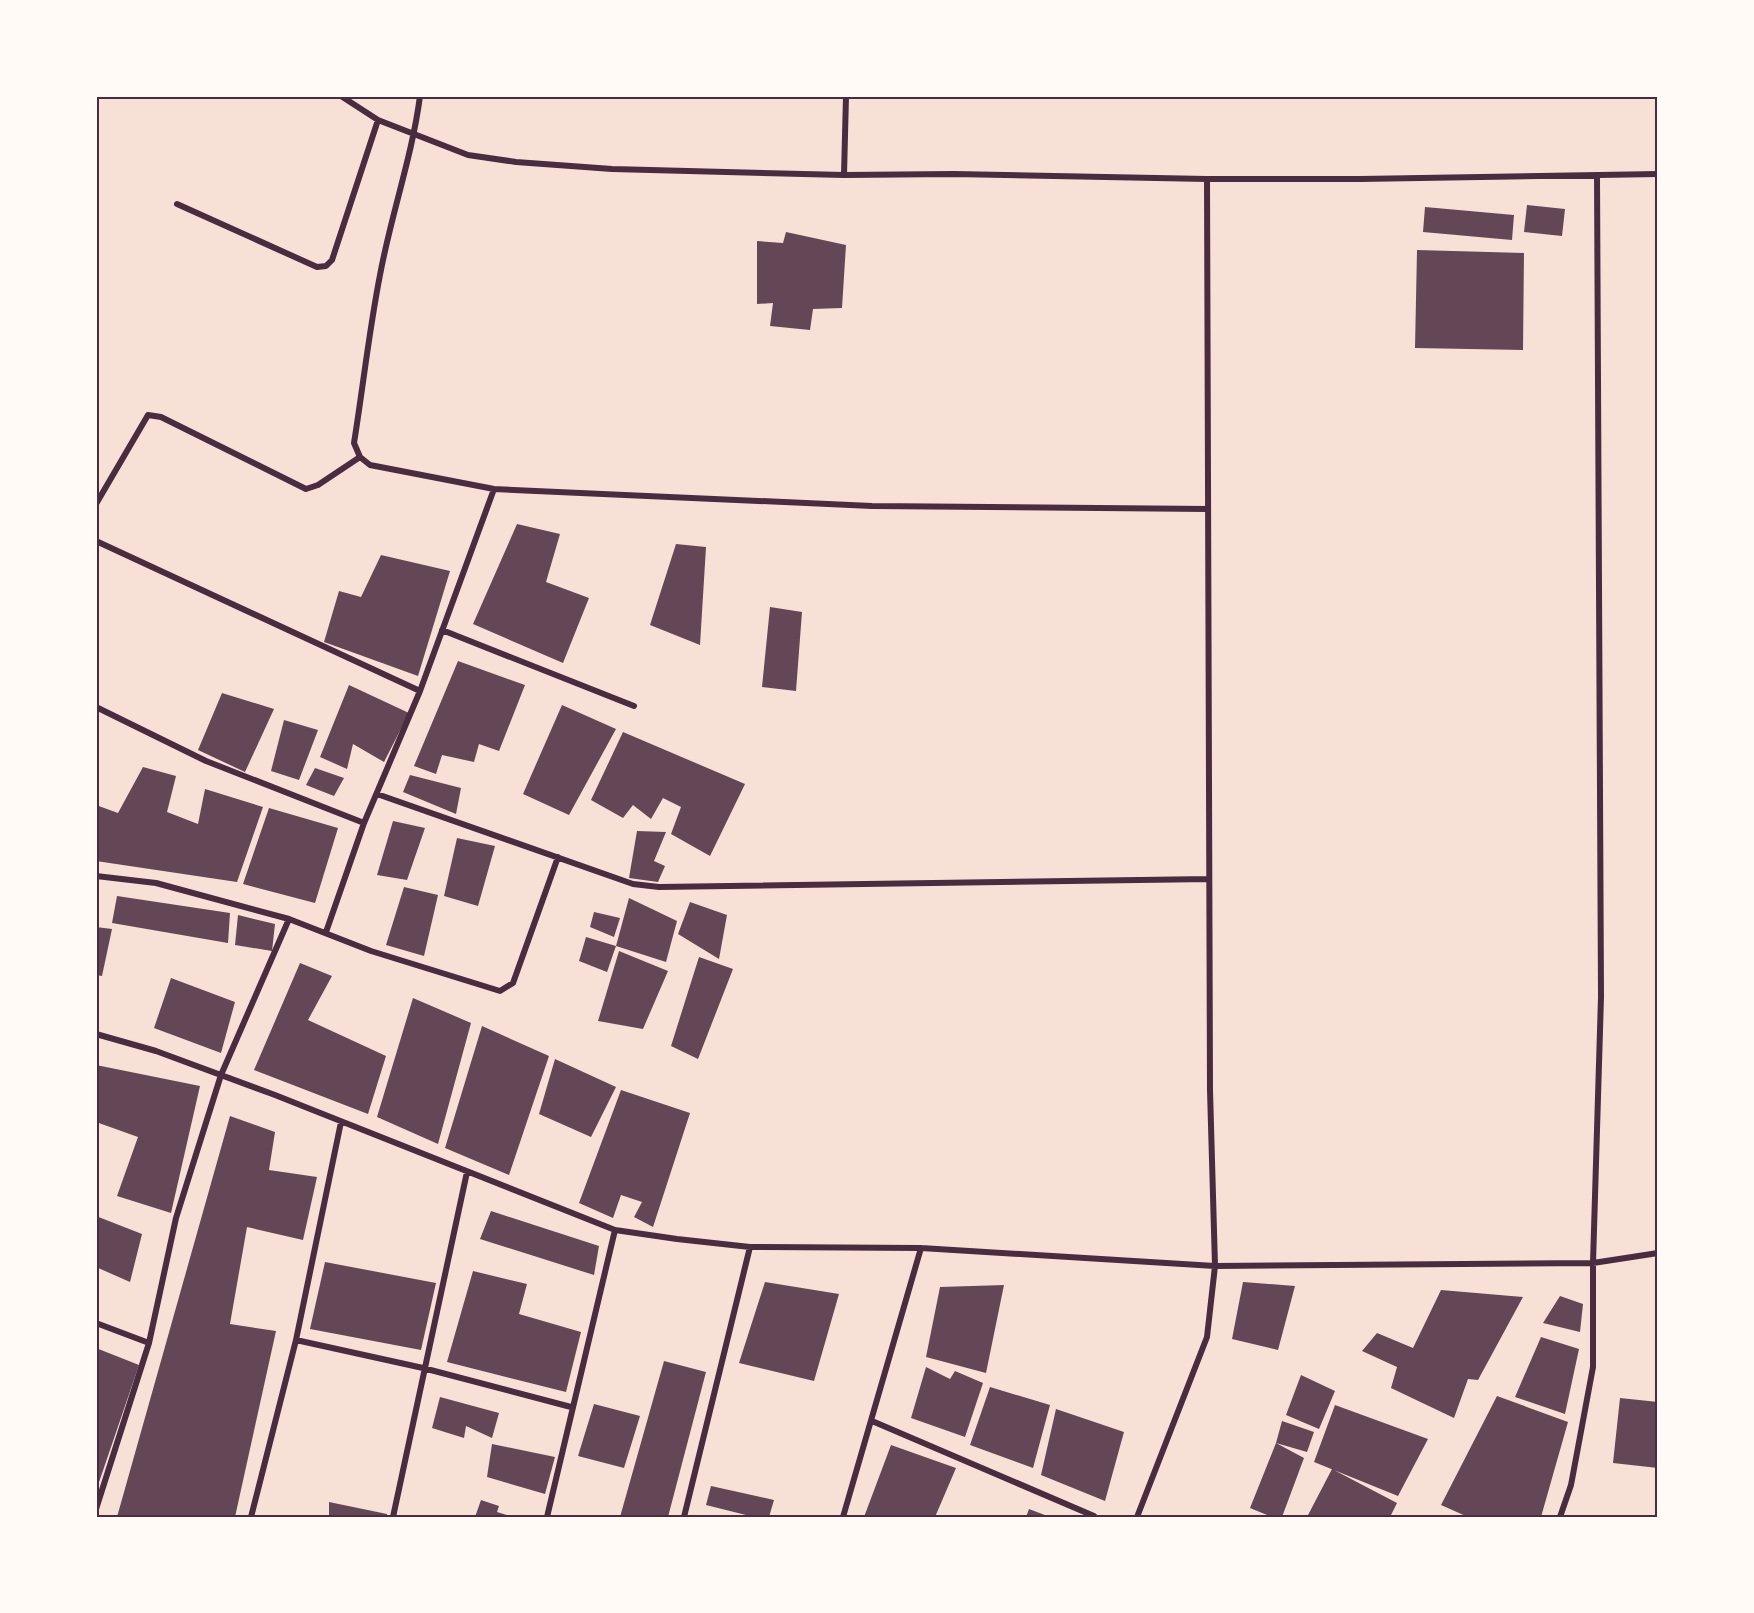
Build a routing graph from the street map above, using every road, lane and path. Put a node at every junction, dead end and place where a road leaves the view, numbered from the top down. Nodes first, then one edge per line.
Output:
1 (341, 96) edge
2 (420, 96) edge
3 (846, 96) edge
4 (378, 120) junction
5 (415, 136) junction
6 (1658, 174) edge
7 (844, 175) junction
8 (1597, 175) junction
9 (1207, 179) junction
10 (177, 204) dead end
11 (360, 457) junction
12 (494, 489) junction
13 (96, 504) edge
14 (1208, 508) junction
15 (96, 541) edge
16 (442, 630) junction
17 (420, 692) junction
18 (634, 706) dead end
19 (96, 707) edge
20 (377, 794) junction
21 (364, 823) junction
22 (558, 857) junction
23 (96, 876) edge
24 (1209, 879) junction
25 (289, 919) junction
26 (326, 932) junction
27 (96, 1034) edge
28 (221, 1075) junction
29 (341, 1122) junction
30 (466, 1172) junction
31 (615, 1230) junction
32 (750, 1247) junction
33 (921, 1248) junction
34 (1658, 1253) edge
35 (1593, 1263) junction
36 (1215, 1266) junction
37 (96, 1323) edge
38 (296, 1340) junction
39 (148, 1343) junction
40 (423, 1368) junction
41 (571, 1407) junction
42 (872, 1421) junction
43 (97, 1505) edge
44 (1094, 1516) edge
45 (251, 1517) edge
46 (393, 1517) edge
47 (547, 1517) edge
48 (684, 1517) edge
49 (843, 1517) edge
50 (1137, 1517) edge
51 (1560, 1517) edge

1 - 4 street
2 - 5 street
3 - 7 street
4 - 5 street
4 - 10 street
5 - 7 street
5 - 11 street
6 - 8 street
7 - 9 street
8 - 9 street
8 - 35 street
9 - 14 street
11 - 12 street
11 - 13 street
12 - 14 street
12 - 16 street
14 - 24 street
15 - 17 street
16 - 17 street
16 - 18 street
17 - 20 street
19 - 21 street
20 - 21 street
20 - 22 street
21 - 26 street
22 - 24 street
22 - 26 street
23 - 25 street
24 - 36 street
25 - 26 street
25 - 28 street
27 - 28 street
28 - 29 street
28 - 39 street
29 - 30 street
29 - 38 street
30 - 31 street
30 - 40 street
31 - 32 street
31 - 41 street
32 - 33 street
32 - 48 street
33 - 36 street
33 - 42 street
34 - 35 street
35 - 36 street
35 - 51 street
36 - 50 street
37 - 39 street
38 - 40 street
38 - 45 street
39 - 43 street
40 - 41 street
40 - 46 street
41 - 47 street
42 - 44 street
42 - 49 street

